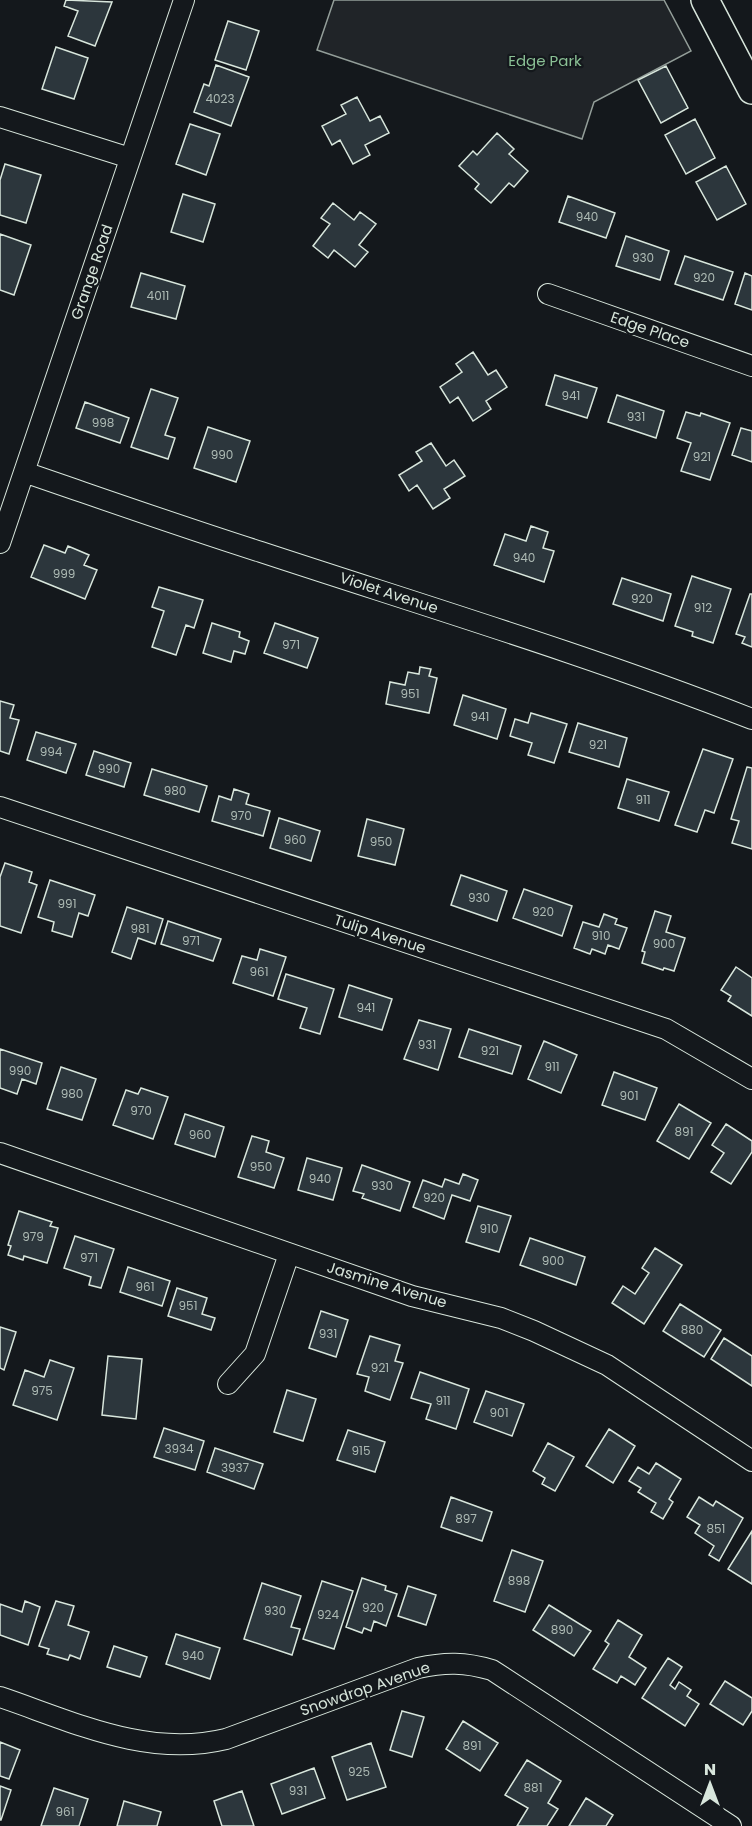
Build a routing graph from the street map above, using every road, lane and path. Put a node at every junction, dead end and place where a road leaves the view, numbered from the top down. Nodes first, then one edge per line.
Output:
1 (184, 0) edge
2 (705, 0) edge
3 (752, 90) edge
4 (0, 117) edge
5 (130, 158) junction
6 (549, 294) dead end
7 (752, 366) edge
8 (24, 472) junction
9 (0, 543) edge
10 (752, 719) edge
11 (0, 807) edge
12 (752, 1079) edge
13 (0, 1153) edge
14 (290, 1254) junction
15 (228, 1384) dead end
16 (752, 1461) edge
17 (0, 1696) edge
18 (731, 1826) edge

1 - 5 street, Grange Road
2 - 3 main road
4 - 5 street
5 - 8 street, Grange Road
6 - 7 street, Edge Place
8 - 9 street, Grange Road
8 - 10 street, Violet Avenue
11 - 12 street, Tulip Avenue
13 - 14 street, Jasmine Avenue
14 - 15 street
14 - 16 street, Jasmine Avenue
17 - 18 street, Snowdrop Avenue

